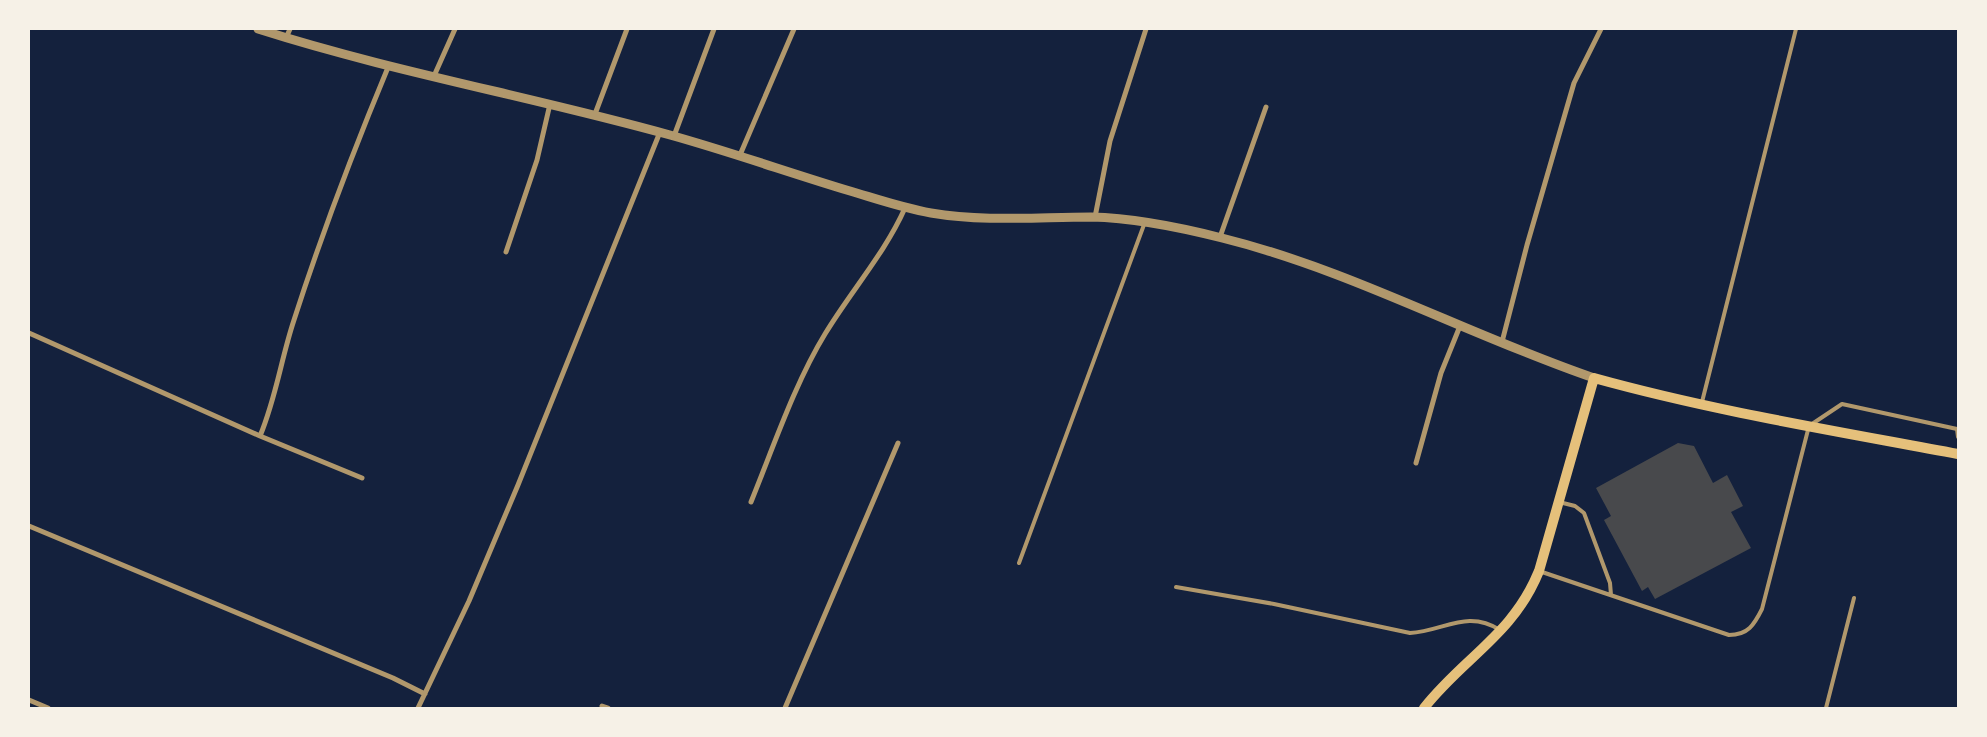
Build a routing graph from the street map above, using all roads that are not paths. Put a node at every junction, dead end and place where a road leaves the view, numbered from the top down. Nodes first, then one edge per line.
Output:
1 (258, 29) edge
2 (290, 29) edge
3 (455, 29) edge
4 (627, 29) edge
5 (714, 29) edge
6 (794, 29) edge
7 (1146, 29) edge
8 (1601, 29) edge
9 (1796, 29) edge
10 (286, 38) junction
11 (389, 64) junction
12 (434, 76) junction
13 (550, 104) junction
14 (1266, 107) dead end
15 (595, 114) junction
16 (660, 132) junction
17 (674, 136) junction
18 (740, 156) junction
19 (905, 208) junction
20 (1095, 218) junction
21 (1145, 222) junction
22 (1220, 237) junction
23 (506, 252) dead end
24 (1460, 326) junction
25 (29, 333) edge
26 (1502, 342) junction
27 (1594, 378) junction
28 (1702, 404) junction
29 (1809, 426) junction
30 (260, 436) junction
31 (1958, 437) edge
32 (898, 443) dead end
33 (1958, 454) edge
34 (1416, 463) dead end
35 (362, 478) dead end
36 (751, 502) dead end
37 (1559, 502) junction
38 (29, 526) edge
39 (1019, 563) dead end
40 (1539, 570) junction
41 (1176, 587) dead end
42 (1610, 595) junction
43 (1854, 598) dead end
44 (1502, 632) junction
45 (425, 694) junction
46 (29, 700) edge
47 (602, 706) dead end
48 (48, 708) edge
49 (418, 708) edge
50 (608, 708) edge
51 (785, 708) edge
52 (1424, 708) edge
53 (1826, 708) edge

1 - 10 street
2 - 10 street
3 - 12 street
4 - 15 street
5 - 17 street
6 - 18 street
7 - 20 street
8 - 26 street
9 - 28 lane
10 - 11 street
11 - 12 street
11 - 30 street
12 - 13 street
13 - 15 street
13 - 23 street
14 - 22 street
15 - 16 street
16 - 17 street
16 - 45 street
17 - 18 street
18 - 19 street
19 - 20 street
19 - 36 street
20 - 21 street
21 - 22 street
21 - 39 lane
22 - 24 street
24 - 26 street
24 - 34 street
25 - 30 street
26 - 27 street
27 - 28 main road
27 - 37 main road
28 - 29 main road
29 - 31 lane
29 - 33 main road
29 - 42 lane
30 - 35 street
32 - 51 street
37 - 40 main road
37 - 42 lane
38 - 45 street
40 - 42 lane
40 - 44 main road
41 - 44 lane
43 - 53 lane
44 - 52 main road
45 - 49 street
46 - 48 street
47 - 50 street

